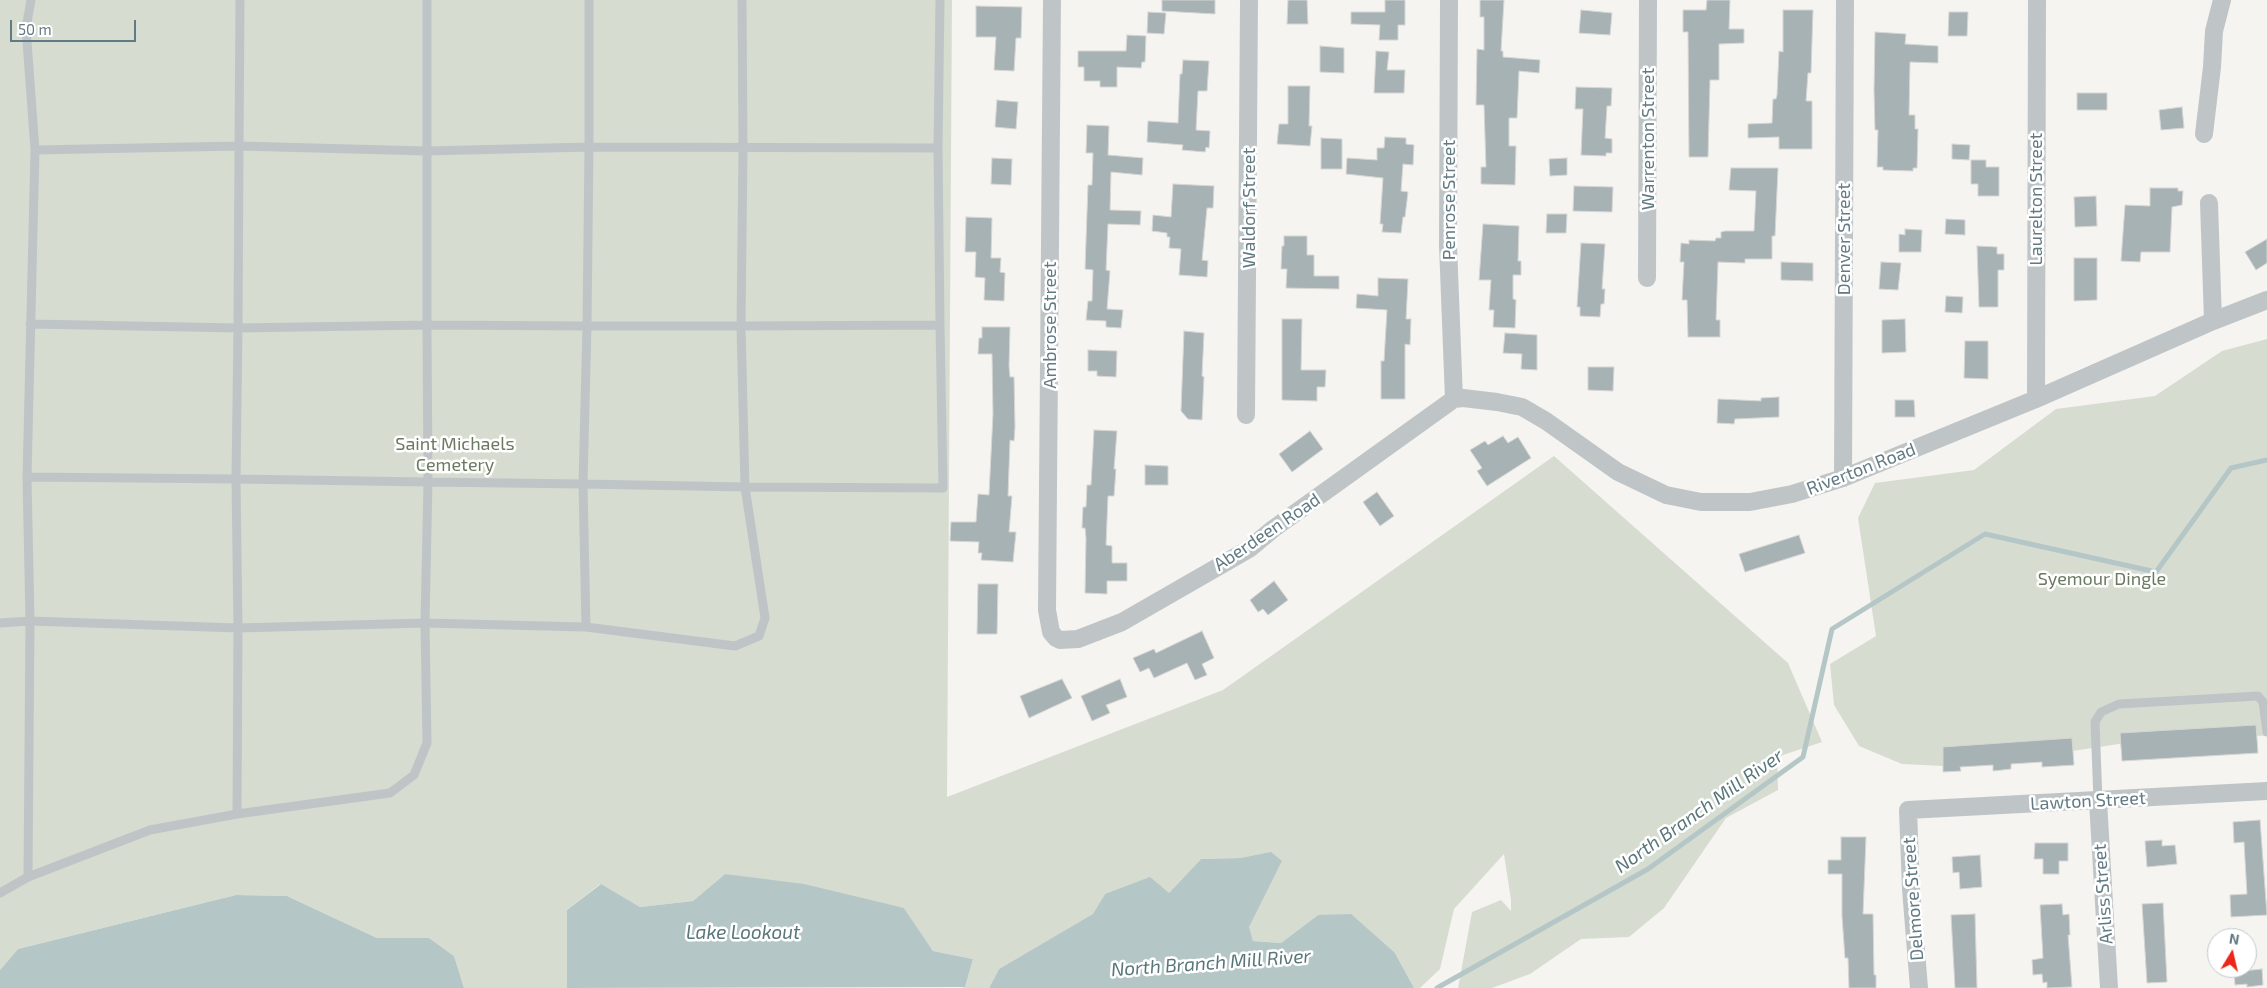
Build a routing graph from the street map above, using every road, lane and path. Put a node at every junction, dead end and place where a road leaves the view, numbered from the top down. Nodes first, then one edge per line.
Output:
1 (31, 0) edge
2 (240, 0) edge
3 (427, 0) edge
4 (589, 0) edge
5 (742, 0) edge
6 (940, 0) edge
7 (1052, 0) edge
8 (1250, 0) edge
9 (1449, 0) edge
10 (1648, 0) edge
11 (1845, 0) edge
12 (2037, 0) edge
13 (2222, 0) edge
14 (2204, 134) dead end
15 (239, 146) junction
16 (589, 147) junction
17 (744, 148) junction
18 (938, 148) junction
19 (35, 150) junction
20 (427, 151) junction
21 (2209, 203) dead end
22 (1647, 278) dead end
23 (2267, 300) edge
24 (2213, 321) junction
25 (30, 324) junction
26 (427, 325) junction
27 (940, 325) junction
28 (587, 326) junction
29 (741, 326) junction
30 (238, 328) junction
31 (1454, 399) junction
32 (2036, 399) junction
33 (1246, 415) dead end
34 (28, 477) junction
35 (1843, 478) junction
36 (236, 479) junction
37 (428, 482) junction
38 (583, 484) junction
39 (745, 486) junction
40 (30, 621) junction
41 (425, 622) junction
42 (0, 623) edge
43 (586, 627) junction
44 (238, 628) junction
45 (1065, 640) joint
46 (2267, 732) edge
47 (2267, 791) edge
48 (2098, 801) junction
49 (1908, 810) joint
50 (237, 814) junction
51 (28, 877) junction
52 (0, 893) edge
53 (1918, 988) edge
54 (2109, 988) edge

1 - 19 lane
2 - 15 lane
3 - 20 lane
4 - 16 lane
5 - 17 lane
6 - 18 lane
7 - 45 street, Ambrose Street
8 - 33 street, Waldorf Street
9 - 31 street, Penrose Street
10 - 22 street, Warrenton Street
11 - 35 street, Denver Street
12 - 32 street, Laurelton Street
13 - 14 street
15 - 19 lane
15 - 20 lane
15 - 30 lane
16 - 17 lane
16 - 20 lane
16 - 28 lane
17 - 18 lane
17 - 29 lane
18 - 27 lane
19 - 25 lane
20 - 26 lane
21 - 24 street
23 - 24 street, Riverton Road
24 - 32 street, Riverton Road
25 - 30 lane
25 - 34 lane
26 - 28 lane
26 - 30 lane
26 - 37 lane
27 - 29 lane
27 - 39 lane
28 - 29 lane
28 - 38 lane
29 - 39 lane
30 - 36 lane
31 - 35 street, Riverton Road
31 - 45 street, Aberdeen Road
32 - 35 street, Riverton Road
34 - 36 lane
34 - 40 lane
36 - 37 lane
36 - 44 lane
37 - 38 lane
37 - 41 lane
38 - 39 lane
38 - 43 lane
39 - 43 lane
40 - 42 lane
40 - 44 lane
40 - 51 lane
41 - 43 lane
41 - 44 lane
41 - 50 lane
44 - 50 lane
46 - 48 lane
47 - 48 street, Lawton Street
48 - 49 street, Lawton Street
48 - 54 street, Arliss Street
49 - 53 street, Delmore Street
50 - 51 lane
51 - 52 lane

